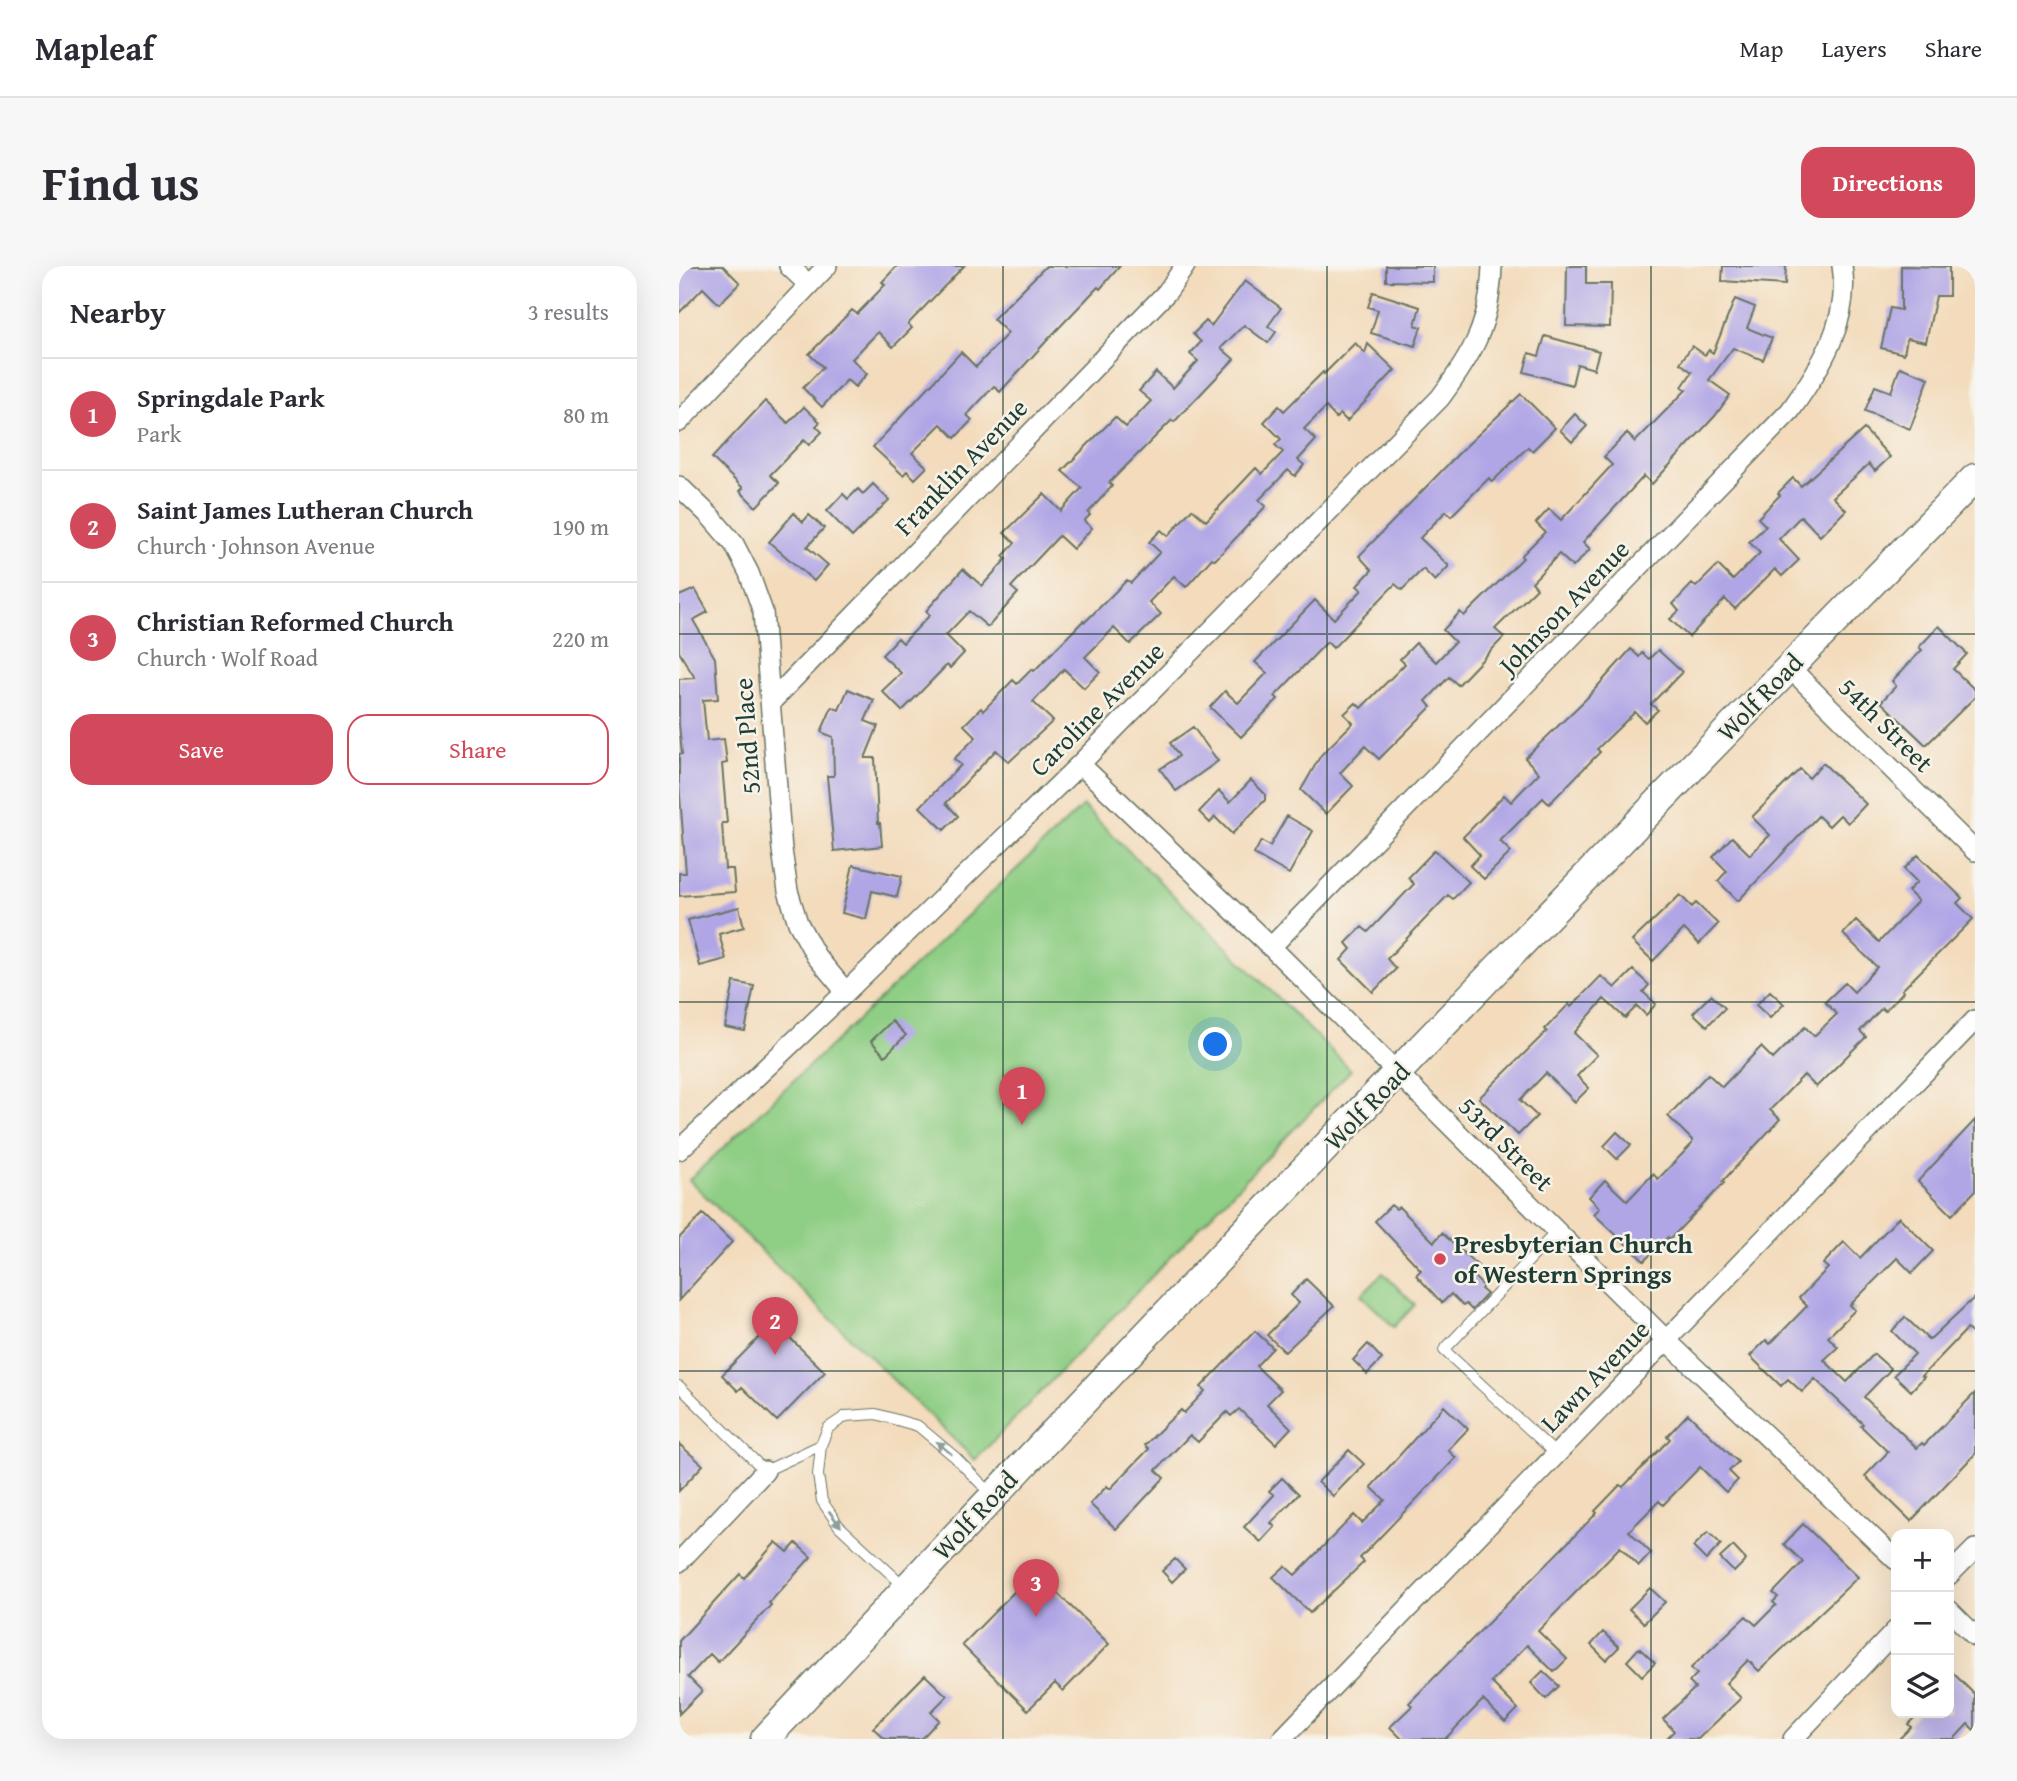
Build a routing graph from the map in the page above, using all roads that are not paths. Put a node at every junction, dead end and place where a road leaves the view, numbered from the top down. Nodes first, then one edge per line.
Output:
1 (789, 266) edge
2 (827, 266) edge
3 (1185, 266) edge
4 (1492, 266) edge
5 (1843, 271) edge
6 (809, 285) junction
7 (679, 422) edge
8 (1975, 478) edge
9 (679, 486) edge
10 (1789, 667) junction
11 (771, 702) junction
12 (1080, 764) junction
13 (1975, 850) edge
14 (1271, 947) junction
15 (846, 992) junction
16 (1975, 1020) edge
17 (1398, 1073) junction
18 (679, 1150) edge
19 (1557, 1231) junction
20 (1666, 1340) junction
21 (679, 1386) edge
22 (821, 1445) junction
23 (1556, 1454) junction
24 (765, 1471) junction
25 (993, 1496) junction
26 (1975, 1549) edge
27 (1891, 1555) edge
28 (679, 1562) edge
29 (1954, 1570) edge
30 (906, 1588) junction
31 (1954, 1615) edge
32 (1891, 1635) edge
33 (1975, 1636) edge
34 (765, 1739) edge
35 (1282, 1739) edge
36 (1793, 1739) edge

1 - 6 street
2 - 6 street
3 - 11 street, Franklin Avenue
4 - 12 street, Caroline Avenue
5 - 14 street, Johnson Avenue
6 - 7 street
8 - 10 main road, Wolf Road
9 - 11 street, 52nd Place
10 - 13 street, 54th Street
10 - 17 main road, Wolf Road
11 - 15 street, 52nd Place
12 - 14 street, 53rd Street
12 - 15 street, Caroline Avenue
14 - 17 street, 53rd Street
15 - 18 street, Caroline Avenue
16 - 20 street, Lawn Avenue
17 - 19 street, 53rd Street
17 - 25 main road, Wolf Road
19 - 20 street, 53rd Street
19 - 23 lane
20 - 23 street, Lawn Avenue
20 - 27 street, 53rd Street
21 - 24 lane
22 - 24 lane
25 -> 22 lane
22 -> 30 lane
23 - 35 street, Lawn Avenue
24 - 28 street
25 - 30 main road, Wolf Road
26 - 29 street
30 - 34 main road, Wolf Road
31 - 33 street
32 - 36 street

